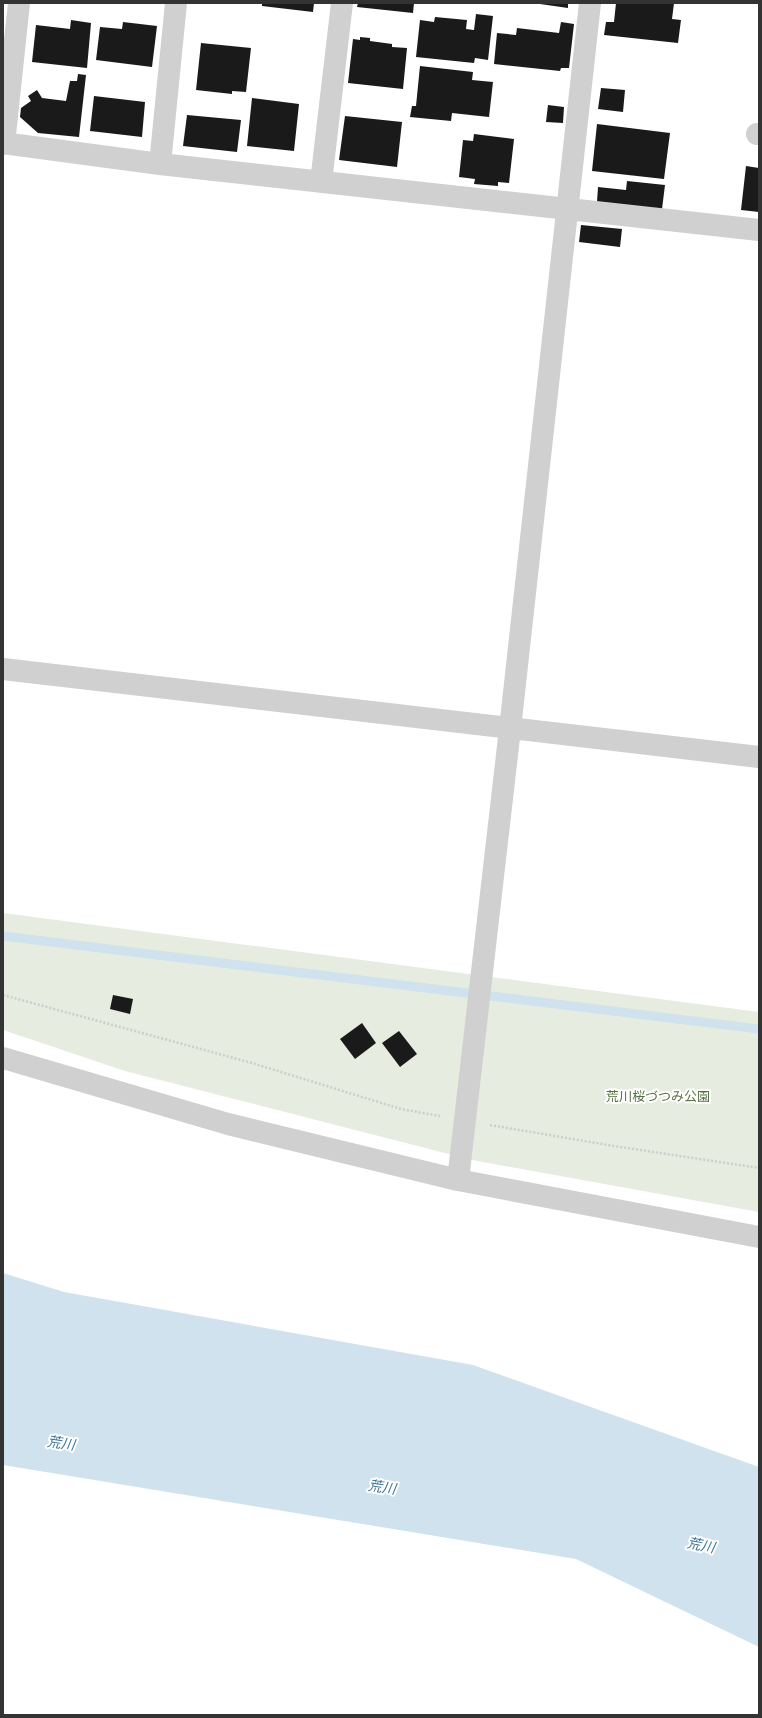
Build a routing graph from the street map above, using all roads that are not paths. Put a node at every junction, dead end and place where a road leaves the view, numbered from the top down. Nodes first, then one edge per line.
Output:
1 (18, 3) edge
2 (176, 3) edge
3 (342, 3) edge
4 (590, 3) edge
5 (3, 144) edge
6 (160, 164) junction
7 (321, 182) junction
8 (566, 209) junction
9 (759, 230) edge
10 (3, 669) edge
11 (510, 729) junction
12 (759, 757) edge
13 (3, 1058) edge
14 (458, 1180) junction
15 (759, 1237) edge

1 - 5 street
2 - 6 street
3 - 7 street
4 - 8 street
5 - 6 street
6 - 7 street
7 - 8 street
8 - 9 street
8 - 11 street
10 - 11 street
11 - 12 street
11 - 14 street
13 - 14 street
14 - 15 street

